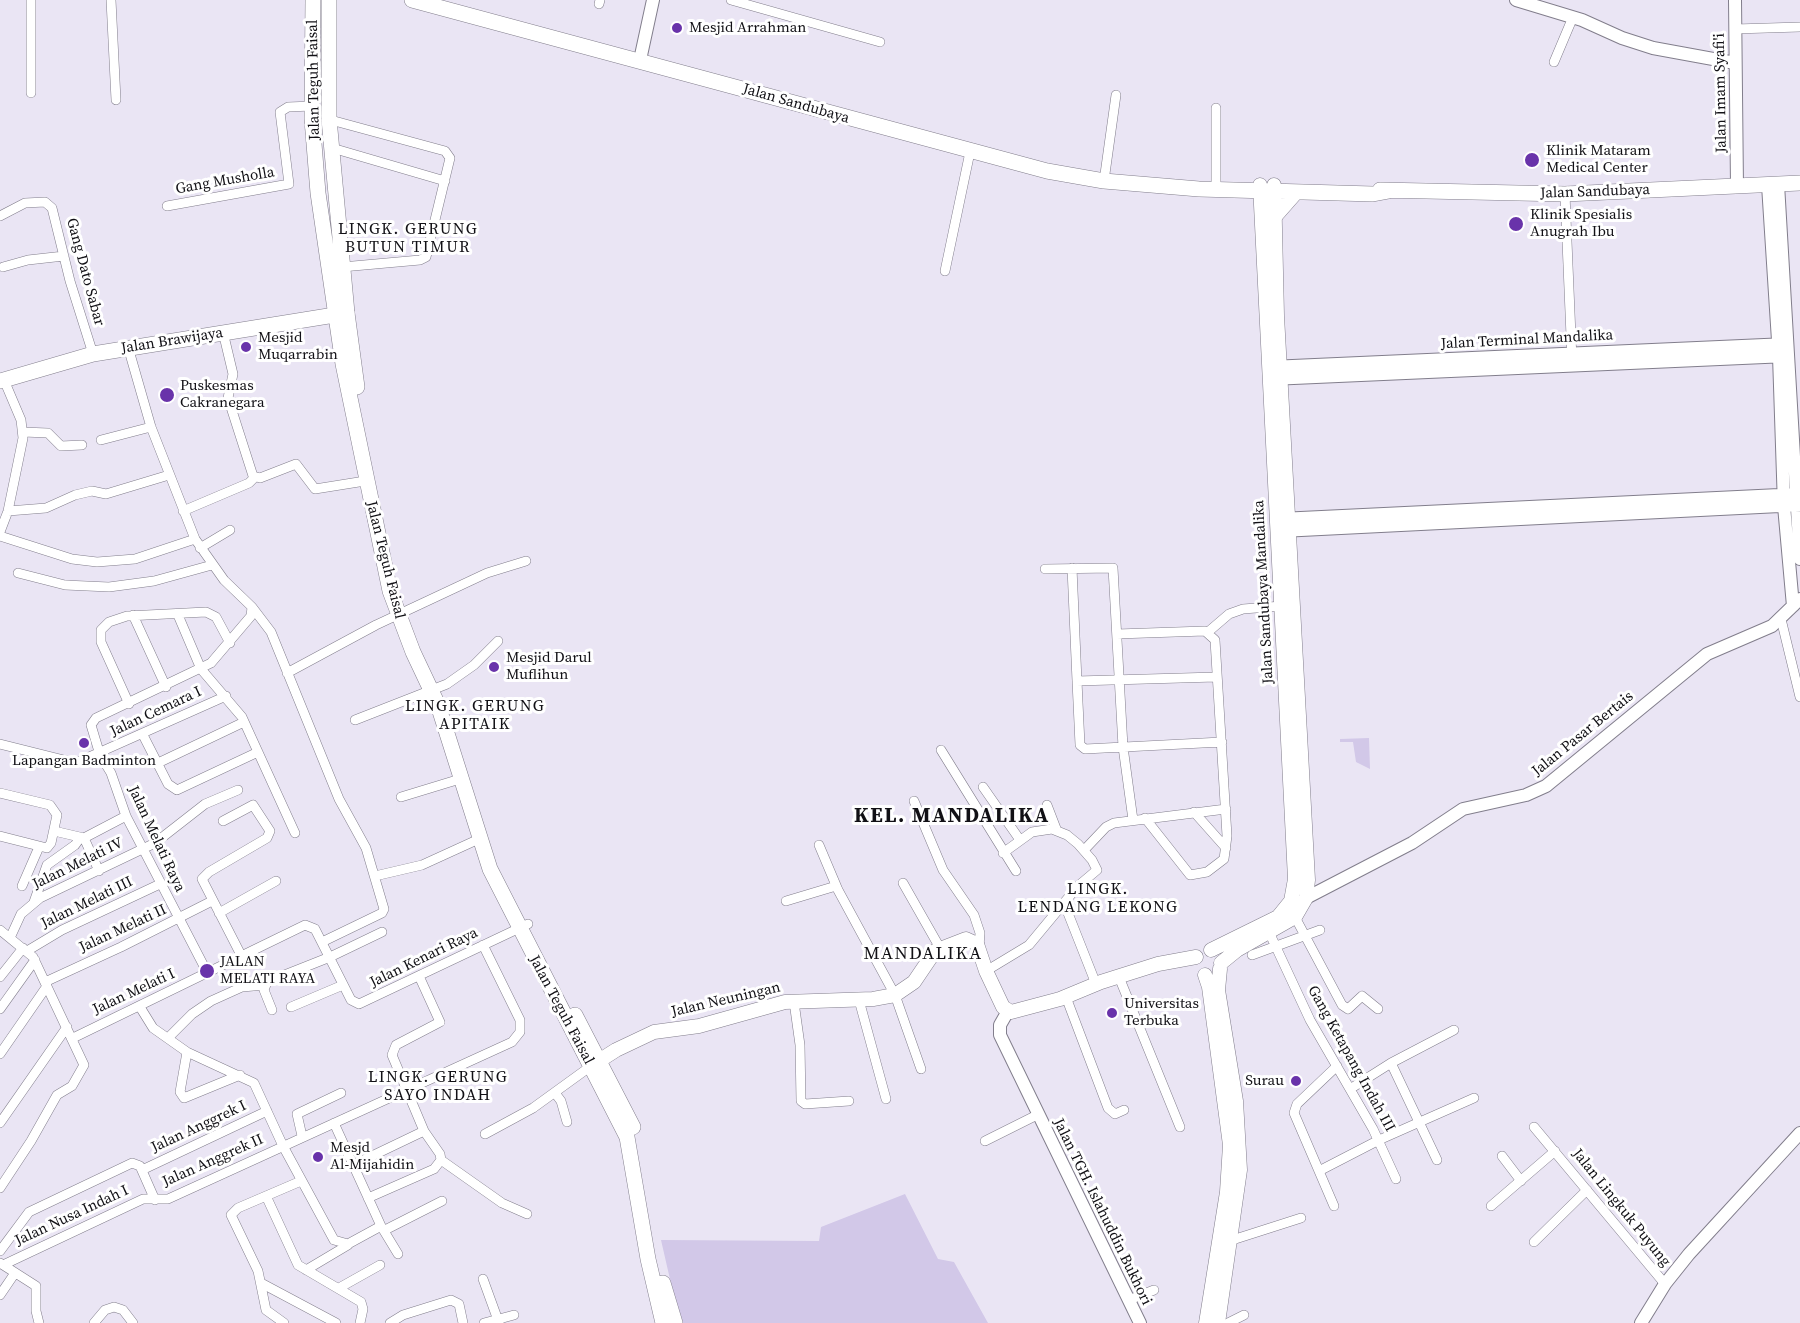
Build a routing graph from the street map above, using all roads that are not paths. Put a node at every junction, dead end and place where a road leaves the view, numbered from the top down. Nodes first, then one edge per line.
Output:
1 (31, 0) edge
2 (111, 0) edge
3 (313, 0) edge
4 (329, 0) edge
5 (412, 0) edge
6 (653, 0) edge
7 (731, 0) edge
8 (1516, 0) edge
9 (1735, 0) edge
10 (1573, 17) junction
11 (1800, 27) edge
12 (1735, 29) junction
13 (880, 42) dead end
14 (640, 60) junction
15 (1554, 62) dead end
16 (1735, 63) junction
17 (31, 93) dead end
18 (1116, 95) dead end
19 (116, 100) dead end
20 (1216, 108) dead end
21 (312, 112) junction
22 (329, 118) junction
23 (332, 148) junction
24 (970, 152) junction
25 (445, 181) junction
26 (1104, 181) junction
27 (1800, 183) edge
28 (1216, 184) junction
29 (1773, 184) junction
30 (1185, 186) junction
31 (1737, 186) junction
32 (1267, 188) junction
33 (1389, 191) junction
34 (1296, 192) junction
35 (318, 193) junction
36 (335, 193) junction
37 (1565, 194) junction
38 (167, 206) dead end
39 (0, 216) edge
40 (1274, 217) junction
41 (64, 256) junction
42 (3, 267) dead end
43 (342, 267) junction
44 (945, 271) dead end
45 (342, 314) junction
46 (224, 332) junction
47 (128, 347) junction
48 (1783, 350) junction
49 (93, 354) junction
50 (1572, 359) junction
51 (1274, 373) junction
52 (2, 380) edge
53 (152, 427) junction
54 (23, 432) junction
55 (101, 440) dead end
56 (82, 445) dead end
57 (169, 476) junction
58 (256, 477) junction
59 (365, 481) junction
60 (1793, 500) edge
61 (8, 511) junction
62 (183, 511) junction
63 (1282, 525) junction
64 (230, 530) dead end
65 (0, 534) edge
66 (195, 539) junction
67 (200, 548) junction
68 (1800, 559) edge
69 (526, 561) dead end
70 (212, 565) junction
71 (1072, 568) junction
72 (1045, 569) dead end
73 (18, 573) dead end
74 (1796, 602) edge
75 (1282, 606) junction
76 (252, 607) junction
77 (401, 614) junction
78 (133, 615) junction
79 (178, 615) junction
80 (1781, 618) junction
81 (1208, 632) junction
82 (1117, 634) junction
83 (498, 641) dead end
84 (230, 643) junction
85 (201, 669) junction
86 (287, 673) junction
87 (1216, 677) junction
88 (1119, 680) junction
89 (1077, 681) junction
90 (166, 687) junction
91 (436, 689) junction
92 (226, 696) junction
93 (1800, 697) edge
94 (129, 704) junction
95 (355, 720) dead end
96 (244, 722) junction
97 (1295, 733) junction
98 (143, 735) junction
99 (1222, 742) junction
100 (0, 744) edge
101 (1123, 747) junction
102 (941, 750) dead end
103 (258, 752) junction
104 (100, 755) junction
105 (158, 764) junction
106 (460, 779) junction
107 (983, 787) dead end
108 (238, 790) dead end
109 (0, 794) edge
110 (401, 797) dead end
111 (914, 801) dead end
112 (1047, 806) dead end
113 (1226, 809) junction
114 (1194, 812) junction
115 (126, 816) junction
116 (1145, 818) junction
117 (1134, 820) junction
118 (222, 821) dead end
119 (54, 831) junction
120 (1057, 831) junction
121 (295, 833) dead end
122 (1300, 834) junction
123 (0, 836) edge
124 (82, 838) junction
125 (479, 839) junction
126 (1020, 840) junction
127 (819, 845) dead end
128 (39, 847) junction
129 (1087, 847) dead end
130 (1226, 849) junction
131 (142, 850) junction
132 (1003, 853) junction
133 (99, 871) junction
134 (1016, 871) dead end
135 (375, 876) junction
136 (276, 881) dead end
137 (903, 883) dead end
138 (160, 884) junction
139 (22, 886) dead end
140 (836, 886) junction
141 (1306, 898) junction
142 (212, 901) junction
143 (786, 901) dead end
144 (34, 902) junction
145 (1064, 903) junction
146 (219, 913) junction
147 (1295, 917) junction
148 (178, 920) junction
149 (523, 926) junction
150 (0, 930) edge
151 (1320, 930) dead end
152 (382, 932) dead end
153 (1269, 932) junction
154 (10, 938) junction
155 (1308, 939) junction
156 (322, 942) junction
157 (483, 945) junction
158 (979, 947) junction
159 (940, 948) junction
160 (25, 949) junction
161 (1278, 949) junction
162 (1211, 950) junction
163 (1252, 955) dead end
164 (242, 957) junction
165 (330, 957) junction
166 (1196, 957) junction
167 (35, 960) junction
168 (1220, 966) junction
169 (986, 971) junction
170 (208, 974) junction
171 (1205, 975) junction
172 (419, 976) junction
173 (0, 977) edge
174 (1119, 977) junction
175 (46, 984) junction
176 (1096, 984) junction
177 (265, 985) junction
178 (343, 985) junction
179 (895, 995) junction
180 (1066, 997) junction
181 (859, 1000) junction
182 (794, 1002) junction
183 (140, 1007) junction
184 (291, 1007) dead end
185 (0, 1009) edge
186 (1378, 1009) dead end
187 (272, 1010) dead end
188 (1008, 1011) junction
189 (67, 1027) junction
190 (1454, 1030) dead end
191 (73, 1038) junction
192 (168, 1038) junction
193 (187, 1052) junction
194 (0, 1054) edge
195 (595, 1063) junction
196 (1391, 1063) junction
197 (1337, 1066) junction
198 (921, 1069) dead end
199 (240, 1075) junction
200 (406, 1089) junction
201 (1350, 1089) junction
202 (341, 1093) dead end
203 (555, 1093) junction
204 (1474, 1098) dead end
205 (886, 1099) dead end
206 (849, 1101) dead end
207 (1124, 1110) dead end
208 (267, 1111) junction
209 (1037, 1115) junction
210 (1419, 1121) junction
211 (567, 1122) dead end
212 (0, 1123) edge
213 (334, 1123) junction
214 (1180, 1127) dead end
215 (1534, 1127) dead end
216 (424, 1131) junction
217 (1800, 1133) edge
218 (485, 1134) dead end
219 (302, 1136) junction
220 (1379, 1140) junction
221 (985, 1141) dead end
222 (283, 1146) junction
223 (1555, 1151) junction
224 (1502, 1156) dead end
225 (441, 1160) junction
226 (1437, 1160) dead end
227 (353, 1165) junction
228 (141, 1168) junction
229 (1318, 1171) junction
230 (1396, 1179) dead end
231 (1521, 1180) junction
232 (301, 1181) junction
233 (0, 1188) edge
234 (1587, 1190) junction
235 (267, 1198) junction
236 (368, 1198) junction
237 (155, 1200) junction
238 (442, 1201) dead end
239 (1334, 1206) dead end
240 (1491, 1206) dead end
241 (527, 1214) dead end
242 (1301, 1218) dead end
243 (383, 1228) junction
244 (1534, 1242) dead end
245 (351, 1243) junction
246 (1223, 1243) junction
247 (0, 1251) edge
248 (398, 1254) dead end
249 (1, 1264) edge
250 (380, 1265) dead end
251 (306, 1270) junction
252 (15, 1274) junction
253 (483, 1279) dead end
254 (261, 1283) junction
255 (1665, 1284) junction
256 (339, 1288) junction
257 (1154, 1290) dead end
258 (0, 1294) edge
259 (1129, 1300) junction
260 (36, 1311) junction
261 (514, 1315) dead end
262 (1244, 1315) dead end
263 (498, 1321) edge
264 (27, 1323) edge
265 (39, 1323) edge
266 (94, 1323) edge
267 (133, 1323) edge
268 (284, 1323) edge
269 (336, 1323) edge
270 (360, 1323) edge
271 (390, 1323) edge
272 (463, 1323) edge
273 (484, 1323) edge
274 (663, 1323) edge
275 (675, 1323) edge
276 (1140, 1323) edge
277 (1206, 1323) edge
278 (1218, 1323) edge
279 (1228, 1323) edge
280 (1641, 1323) edge

1 - 17 street
2 - 19 street
3 - 21 main road, Jalan Teguh Faisal
4 - 22 main road, Jalan Teguh Faisal
5 - 14 main road, Jalan Sandubaya
6 - 14 street
7 - 13 street
8 - 10 street
9 - 12 street, Jalan Imam Syafi'i
10 - 15 street
10 - 16 street
11 - 12 street
12 - 16 street, Jalan Imam Syafi'i
14 - 24 main road, Jalan Sandubaya
16 - 31 street, Jalan Imam Syafi'i
18 - 26 street
20 - 28 street
21 - 22 street
21 - 35 main road, Jalan Teguh Faisal
21 - 38 street, Gang Musholla
22 - 23 main road, Jalan Teguh Faisal
22 - 25 street
23 - 25 street
23 - 36 main road, Jalan Teguh Faisal
24 - 26 main road, Jalan Sandubaya
24 - 44 street
25 - 43 street
26 - 30 main road, Jalan Sandubaya
27 - 29 main road, Jalan Sandubaya
28 - 30 main road, Jalan Sandubaya
28 - 32 main road, Jalan Sandubaya
29 - 31 main road, Jalan Sandubaya
29 - 48 street
30 - 32 main road, Jalan Sandubaya
31 - 37 main road, Jalan Sandubaya
32 - 33 main road, Jalan Sandubaya
32 - 34 main road, Jalan Sandubaya
32 - 40 main road
32 - 51 main road, Jalan Sandubaya Mandalika
33 - 34 main road, Jalan Sandubaya
33 - 37 main road, Jalan Sandubaya
34 - 40 main road
35 - 36 main road
35 - 45 main road, Jalan Teguh Faisal
36 - 43 main road, Jalan Teguh Faisal
37 - 50 street
39 - 41 street, Gang Dato Sabar
40 - 51 main road
41 - 42 street
41 - 49 street, Gang Dato Sabar
43 - 45 main road, Jalan Teguh Faisal
45 - 46 main road, Jalan Brawijaya
45 - 59 main road, Jalan Teguh Faisal
45 - 77 main road, Jalan Teguh Faisal
46 - 47 main road, Jalan Brawijaya
46 - 58 street
47 - 49 main road, Jalan Brawijaya
47 - 53 street
48 - 50 street, Jalan Terminal Mandalika
48 - 60 street
49 - 52 main road, Jalan Brawijaya
50 - 51 street, Jalan Terminal Mandalika
51 - 63 main road, Jalan Sandubaya Mandalika
52 - 54 street
53 - 55 street
53 - 57 street
54 - 56 street
54 - 61 street
57 - 61 street
57 - 62 street
58 - 59 street
58 - 62 street
59 - 77 main road, Jalan Teguh Faisal
60 - 63 street
60 - 68 street
60 - 74 street
61 - 65 street
62 - 66 street
63 - 75 main road, Jalan Sandubaya Mandalika
63 - 97 main road
64 - 67 street
65 - 66 street
66 - 67 street
67 - 70 street
69 - 77 street
70 - 73 street
70 - 76 street
71 - 72 street
71 - 82 street
71 - 89 street
74 - 80 street, Jalan Pasar Bertais
75 - 81 street
75 - 97 main road, Jalan Sandubaya Mandalika
76 - 84 street
76 - 86 street
77 - 86 street
77 - 91 main road, Jalan Teguh Faisal
78 - 79 street
78 - 90 street
78 - 94 street
79 - 84 street
79 - 85 street
80 - 93 street
80 - 141 street, Jalan Pasar Bertais
81 - 82 street
81 - 87 street
82 - 88 street
83 - 91 street
84 - 85 street
85 - 90 street
85 - 92 street
86 - 135 street
87 - 88 street
87 - 99 street
88 - 89 street
88 - 101 street
89 - 101 street
90 - 94 street
91 - 95 street
91 - 106 main road, Jalan Teguh Faisal
91 - 149 main road, Jalan Teguh Faisal
92 - 96 street
92 - 98 street, Jalan Cemara I
94 - 104 street, Jalan Melati Raya
96 - 103 street
96 - 105 street
97 - 122 main road, Jalan Sandubaya Mandalika
98 - 104 street, Jalan Cemara I
98 - 105 street
99 - 101 street
99 - 113 street
100 - 104 street, Jalan Cemara I
101 - 117 street
102 - 132 street
103 - 105 street
103 - 121 street
104 - 115 street, Jalan Melati Raya
106 - 110 street
106 - 125 main road, Jalan Teguh Faisal
107 - 126 street
108 - 131 street, Jalan Melati IV
109 - 119 street
111 - 158 street
112 - 120 street
113 - 114 street
113 - 130 street
114 - 116 street
114 - 130 street
115 - 124 street
115 - 131 street, Jalan Melati Raya
116 - 117 street
116 - 130 street
117 - 129 street
118 - 142 street
119 - 124 street
119 - 128 street
120 - 126 street
120 - 145 street
122 - 141 main road
122 - 162 main road, Jalan Sandubaya Mandalika
123 - 128 street
124 - 133 street
124 - 144 street
125 - 135 street
125 - 149 main road, Jalan Teguh Faisal
126 - 132 street
127 - 140 street
128 - 139 street
131 - 133 street, Jalan Melati IV
131 - 138 street, Jalan Melati Raya
132 - 134 street
133 - 144 street, Jalan Melati IV
135 - 156 street
136 - 146 street
137 - 159 street
138 - 148 street, Jalan Melati Raya
138 - 160 street, Jalan Melati III
140 - 143 street
140 - 179 street
141 - 147 main road
142 - 146 street
142 - 148 street, Jalan Melati II
144 - 154 street, Jalan Melati IV
145 - 169 street
145 - 176 street
146 - 164 street
147 - 153 main road
147 - 155 street
148 - 170 street, Jalan Melati Raya
148 - 175 street, Jalan Melati II
149 - 157 street, Jalan Kenari Raya
149 - 195 main road, Jalan Teguh Faisal
150 - 154 street
151 - 155 street
152 - 165 street
153 - 161 street, Gang Ketapang Indah III
153 - 168 main road
154 - 160 street
155 - 161 street
155 - 186 street
156 - 164 street, Jalan Kenari Raya
156 - 165 street, Jalan Kenari Raya
157 - 172 street, Jalan Kenari Raya
157 - 200 street, Jalan Anggrek II
158 - 159 main road
158 - 169 main road
159 - 179 main road
160 - 167 street
160 - 173 street
161 - 163 street
161 - 197 street, Gang Ketapang Indah III
162 - 166 main road
162 - 168 main road
164 - 170 street, Jalan Kenari Raya
165 - 177 street
165 - 178 street, Jalan Kenari Raya
166 - 171 main road
166 - 174 main road
167 - 175 street
167 - 185 street
168 - 171 main road
168 - 246 main road
169 - 188 main road
170 - 183 street, Jalan Melati I
171 - 246 main road
172 - 178 street, Jalan Kenari Raya
172 - 200 street
174 - 176 main road
174 - 214 street
175 - 189 street
175 - 194 street
176 - 180 main road
177 - 187 street
177 - 192 street
178 - 184 street
179 - 181 main road, Jalan Neuningan
179 - 198 street
180 - 188 main road
180 - 207 street
181 - 182 main road, Jalan Neuningan
181 - 205 street
182 - 195 main road, Jalan Neuningan
182 - 206 street
183 - 191 street, Jalan Melati I
183 - 192 street
188 - 209 street, Jalan TGH. Islahuddin Bukhori
189 - 191 street
189 - 212 street
190 - 196 street
191 - 233 street
192 - 193 street
193 - 199 street
193 - 199 street
195 - 203 street
195 - 274 main road, Jalan Teguh Faisal
195 - 275 main road, Jalan Teguh Faisal
196 - 201 street
196 - 210 street
197 - 201 street, Gang Ketapang Indah III
197 - 229 street
199 - 208 street
200 - 213 street, Jalan Anggrek II
200 - 216 street
201 - 220 street, Gang Ketapang Indah III
202 - 219 street
203 - 211 street
203 - 218 street
204 - 210 street
208 - 222 street
208 - 228 street, Jalan Anggrek I
209 - 221 street
209 - 259 street, Jalan TGH. Islahuddin Bukhori
210 - 220 street
210 - 226 street
213 - 219 street, Jalan Anggrek II
213 - 227 street
215 - 223 street, Jalan Lingkuk Puyung
216 - 225 street
216 - 227 street
217 - 255 street
219 - 222 street, Jalan Anggrek II
220 - 229 street
220 - 230 street, Gang Ketapang Indah III
222 - 232 street
222 - 237 street, Jalan Anggrek II
223 - 231 street
223 - 234 street, Jalan Lingkuk Puyung
224 - 231 street
225 - 236 street
225 - 241 street
227 - 236 street
228 - 237 street
228 - 247 street, Jalan Anggrek I
229 - 239 street
231 - 240 street
232 - 235 street
232 - 245 street
234 - 244 street
234 - 255 street, Jalan Lingkuk Puyung
235 - 251 street
235 - 254 street
236 - 243 street
237 - 249 street, Jalan Nusa Indah I
238 - 243 street
242 - 246 street
243 - 245 street
243 - 248 street
245 - 251 street
246 - 277 main road
246 - 278 main road
249 - 252 street
250 - 256 street
251 - 256 street
252 - 258 street
252 - 260 street
253 - 263 street
254 - 268 street
254 - 269 street
255 - 280 street
256 - 270 street
257 - 259 street
259 - 276 street, Jalan TGH. Islahuddin Bukhori
260 - 264 street
260 - 265 street
261 - 263 street
262 - 279 street
263 - 273 street
266 - 267 street
271 - 272 street

